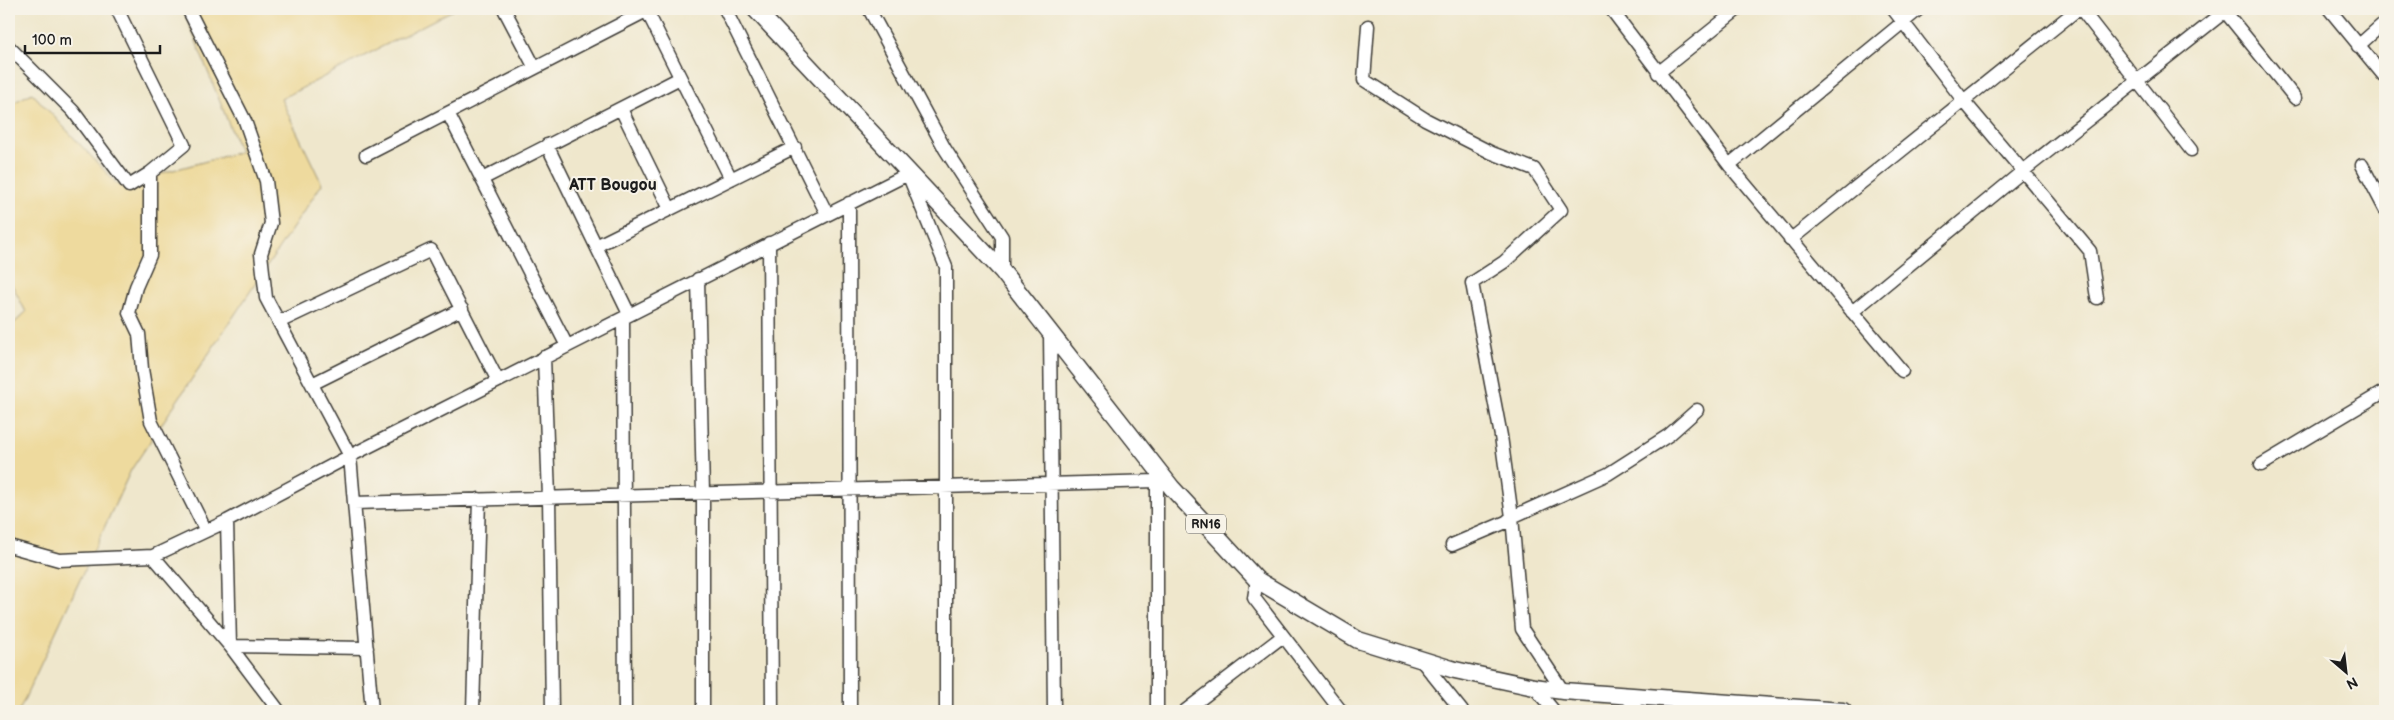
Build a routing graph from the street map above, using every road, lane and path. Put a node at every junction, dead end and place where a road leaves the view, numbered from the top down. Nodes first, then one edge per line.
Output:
1 (117, 9) edge
2 (188, 9) edge
3 (504, 9) edge
4 (725, 9) edge
5 (755, 9) edge
6 (869, 9) edge
7 (882, 9) edge
8 (1611, 9) edge
9 (1738, 9) edge
10 (1893, 9) edge
11 (1919, 9) edge
12 (2080, 9) edge
13 (2329, 9) edge
14 (648, 10) edge
15 (2225, 10) edge
16 (1904, 21) junction
17 (876, 22) junction
18 (2385, 22) edge
19 (1368, 26) dead end
20 (2358, 46) junction
21 (9, 47) edge
22 (535, 68) junction
23 (1658, 73) junction
24 (2385, 77) edge
25 (680, 78) junction
26 (2138, 81) junction
27 (2295, 98) dead end
28 (1963, 100) junction
29 (621, 109) junction
30 (448, 113) junction
31 (548, 145) junction
32 (794, 147) junction
33 (2191, 150) dead end
34 (366, 155) dead end
35 (1729, 165) junction
36 (2362, 166) dead end
37 (2023, 171) junction
38 (150, 173) junction
39 (908, 174) junction
40 (482, 178) junction
41 (731, 179) junction
42 (849, 203) junction
43 (670, 209) junction
44 (2385, 209) edge
45 (827, 214) junction
46 (1790, 240) junction
47 (769, 243) junction
48 (596, 246) junction
49 (1002, 271) junction
50 (698, 279) junction
51 (2097, 298) dead end
52 (462, 309) junction
53 (1852, 312) junction
54 (626, 316) junction
55 (279, 322) junction
56 (1050, 332) junction
57 (567, 346) junction
58 (544, 357) junction
59 (1902, 371) dead end
60 (498, 381) junction
61 (312, 384) junction
62 (2385, 391) edge
63 (1697, 410) dead end
64 (350, 456) junction
65 (2261, 465) dead end
66 (1157, 474) junction
67 (1052, 484) junction
68 (945, 486) junction
69 (848, 489) junction
70 (770, 491) junction
71 (703, 493) junction
72 (624, 495) junction
73 (549, 497) junction
74 (479, 499) junction
75 (354, 503) junction
76 (1512, 517) junction
77 (227, 521) junction
78 (206, 531) junction
79 (1452, 545) dead end
80 (9, 546) edge
81 (153, 556) junction
82 (1257, 580) junction
83 (1283, 636) junction
84 (230, 646) junction
85 (367, 648) junction
86 (1421, 660) junction
87 (1534, 687) junction
88 (1563, 691) junction
89 (1627, 697) junction
90 (1334, 709) edge
91 (278, 711) edge
92 (372, 711) edge
93 (473, 711) edge
94 (552, 711) edge
95 (625, 711) edge
96 (703, 711) edge
97 (772, 711) edge
98 (850, 711) edge
99 (946, 711) edge
100 (1054, 711) edge
101 (1157, 711) edge
102 (1185, 711) edge
103 (1462, 711) edge
104 (1554, 711) edge
105 (1638, 711) edge
106 (1843, 711) edge

1 - 38 street
2 - 55 street
3 - 22 street
4 - 32 street
5 - 39 main road, RN16
6 - 17 street
7 - 17 street
8 - 23 street
9 - 23 street
10 - 16 street
11 - 16 street
12 - 26 street
12 - 28 street
13 - 20 street
14 - 22 street
14 - 25 street
15 - 26 street
15 - 27 street
16 - 28 street
16 - 35 street
17 - 49 street
18 - 20 street
19 - 76 street
20 - 24 street
21 - 38 street
22 - 30 street
23 - 35 street
25 - 29 street
25 - 41 street
26 - 33 street
26 - 37 street
28 - 37 street
28 - 46 street
29 - 31 street
29 - 43 street
30 - 34 street
30 - 40 street
31 - 40 street
31 - 48 street
32 - 41 street
32 - 45 street
35 - 46 street
36 - 44 street
37 - 51 street
37 - 53 street
38 - 78 street
39 - 42 street
39 - 49 main road, RN16
39 - 68 street
40 - 57 street
41 - 43 street
42 - 45 street
42 - 69 street
43 - 48 street
45 - 47 street
46 - 53 street
47 - 50 street
47 - 70 street
48 - 54 street
49 - 56 main road, RN16
50 - 54 street
50 - 71 street
52 - 55 street
52 - 60 street
52 - 61 street
53 - 59 street
54 - 57 street
54 - 72 street
55 - 61 street
56 - 66 main road, RN16
56 - 67 street
57 - 58 street
58 - 60 street
58 - 73 street
60 - 64 street
61 - 64 street
62 - 65 street
63 - 76 street
64 - 75 street
64 - 77 street
66 - 67 street
66 - 82 main road, RN16
66 - 101 street
67 - 68 street
67 - 100 street
68 - 69 street
68 - 99 street
69 - 70 street
69 - 98 street
70 - 71 street
70 - 97 street
71 - 72 street
71 - 96 street
72 - 73 street
72 - 95 street
73 - 74 street
73 - 94 street
74 - 75 street
74 - 93 street
75 - 85 street
76 - 79 street
76 - 88 street
77 - 78 street
77 - 84 street
78 - 81 street
80 - 81 street
81 - 84 street
82 - 83 street
82 - 86 main road, RN16
83 - 90 street
83 - 102 street
84 - 85 street
84 - 91 street
85 - 92 street
86 - 87 main road, RN16
86 - 103 street
87 - 88 main road, RN16
87 - 104 street
88 - 89 main road, RN16
89 - 105 street
89 - 106 main road, RN16

